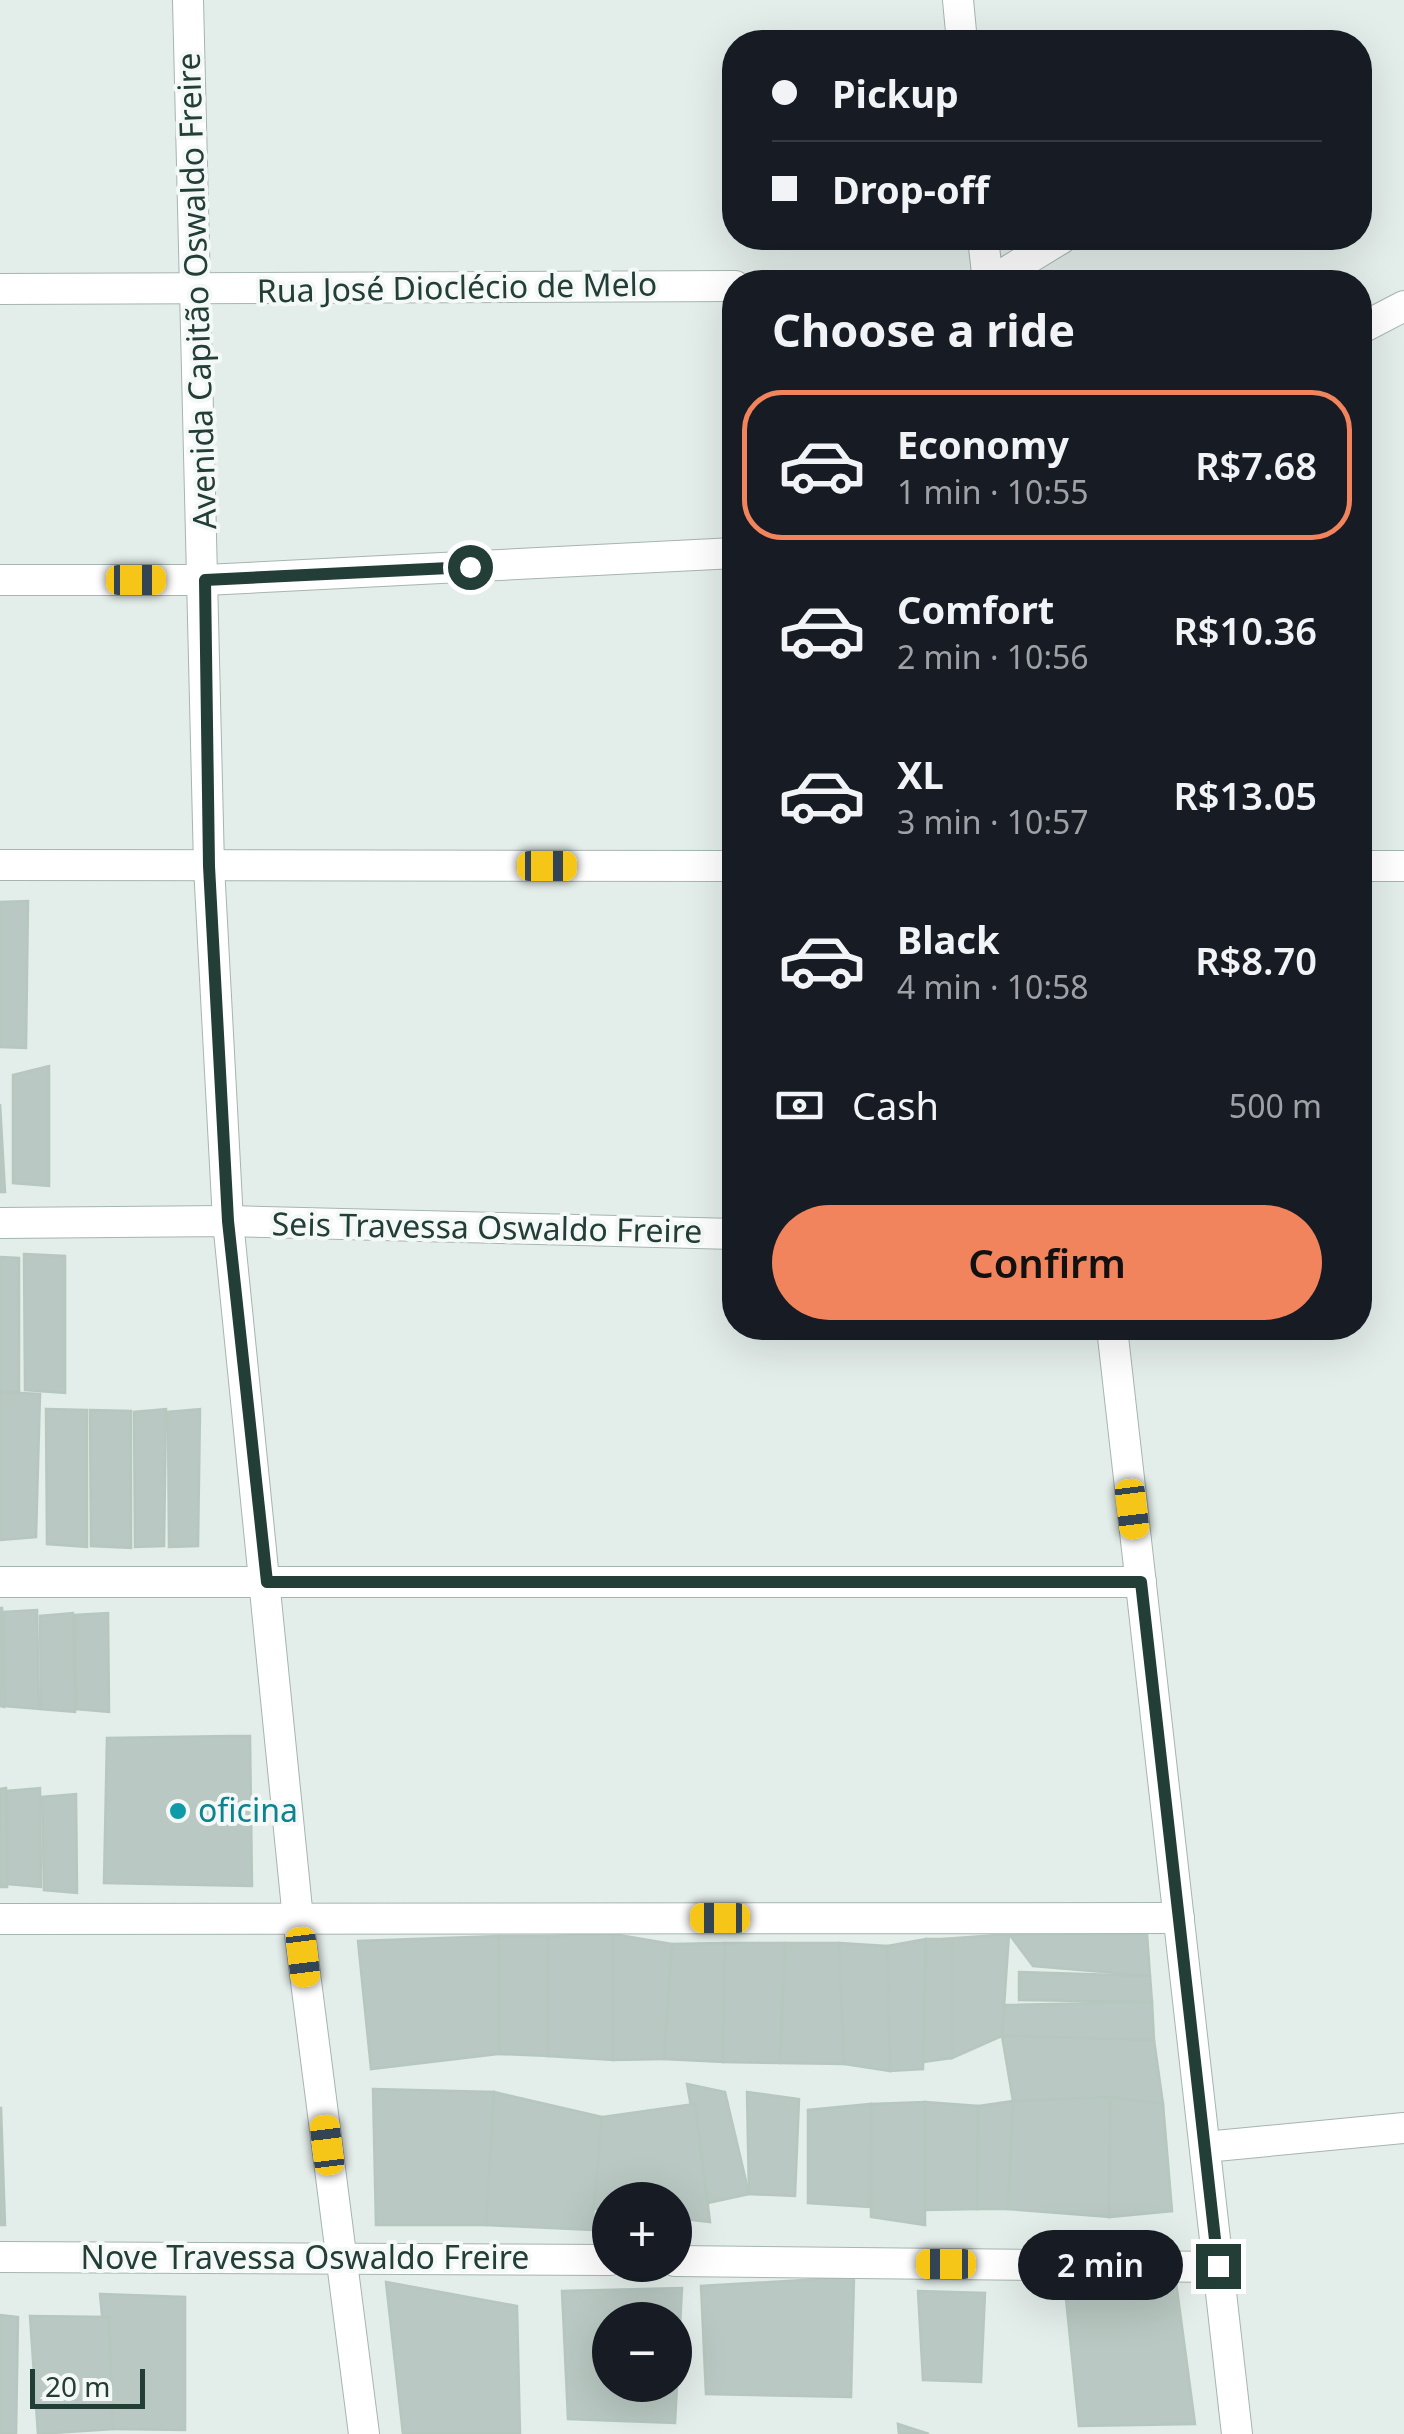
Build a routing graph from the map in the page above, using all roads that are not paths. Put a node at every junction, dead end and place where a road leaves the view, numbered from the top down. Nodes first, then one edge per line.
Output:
1 (188, 0) edge
2 (958, 0) edge
3 (961, 30) edge
4 (1042, 250) edge
5 (1009, 270) edge
6 (722, 286) edge
7 (0, 290) edge
8 (196, 290) junction
9 (1403, 306) edge
10 (1372, 323) edge
11 (722, 554) edge
12 (0, 580) edge
13 (205, 580) junction
14 (0, 865) edge
15 (209, 866) junction
16 (722, 866) edge
17 (1372, 866) edge
18 (1404, 866) edge
19 (228, 1221) junction
20 (0, 1223) edge
21 (722, 1234) edge
22 (1113, 1340) edge
23 (0, 1582) edge
24 (267, 1582) junction
25 (1141, 1582) junction
26 (1179, 1918) junction
27 (0, 1919) edge
28 (298, 1919) junction
29 (1404, 2128) edge
30 (1205, 2148) junction
31 (0, 2257) edge
32 (342, 2258) junction
33 (592, 2260) edge
34 (692, 2261) edge
35 (1218, 2266) junction
36 (364, 2434) edge
37 (1237, 2434) edge

1 - 8 street, Avenida Capitão Oswaldo Freire
2 - 3 street
4 - 5 street
6 - 8 street, Rua José Dioclécio de Melo
7 - 8 street, Rua José Dioclécio de Melo
8 - 13 street, Avenida Capitão Oswaldo Freire
9 - 10 street
11 - 13 street
12 - 13 street
13 - 15 street, Avenida Capitão Oswaldo Freire
14 - 15 street
15 - 16 street
15 - 19 street, Avenida Capitão Oswaldo Freire
17 - 18 street
19 - 20 street, Seis Travessa Oswaldo Freire
19 - 21 street, Seis Travessa Oswaldo Freire
19 - 24 street, Avenida Capitão Oswaldo Freire
22 - 25 street
23 - 24 street
24 - 25 street
24 - 28 street, Avenida Capitão Oswaldo Freire
25 - 26 street
26 - 28 street
26 - 30 street
27 - 28 street
28 - 32 street, Avenida Capitão Oswaldo Freire
29 - 30 street
30 - 35 street
31 - 32 street, Nove Travessa Oswaldo Freire
32 - 33 street, Nove Travessa Oswaldo Freire
32 - 36 street, Avenida Capitão Oswaldo Freire
34 - 35 street
35 - 37 street

